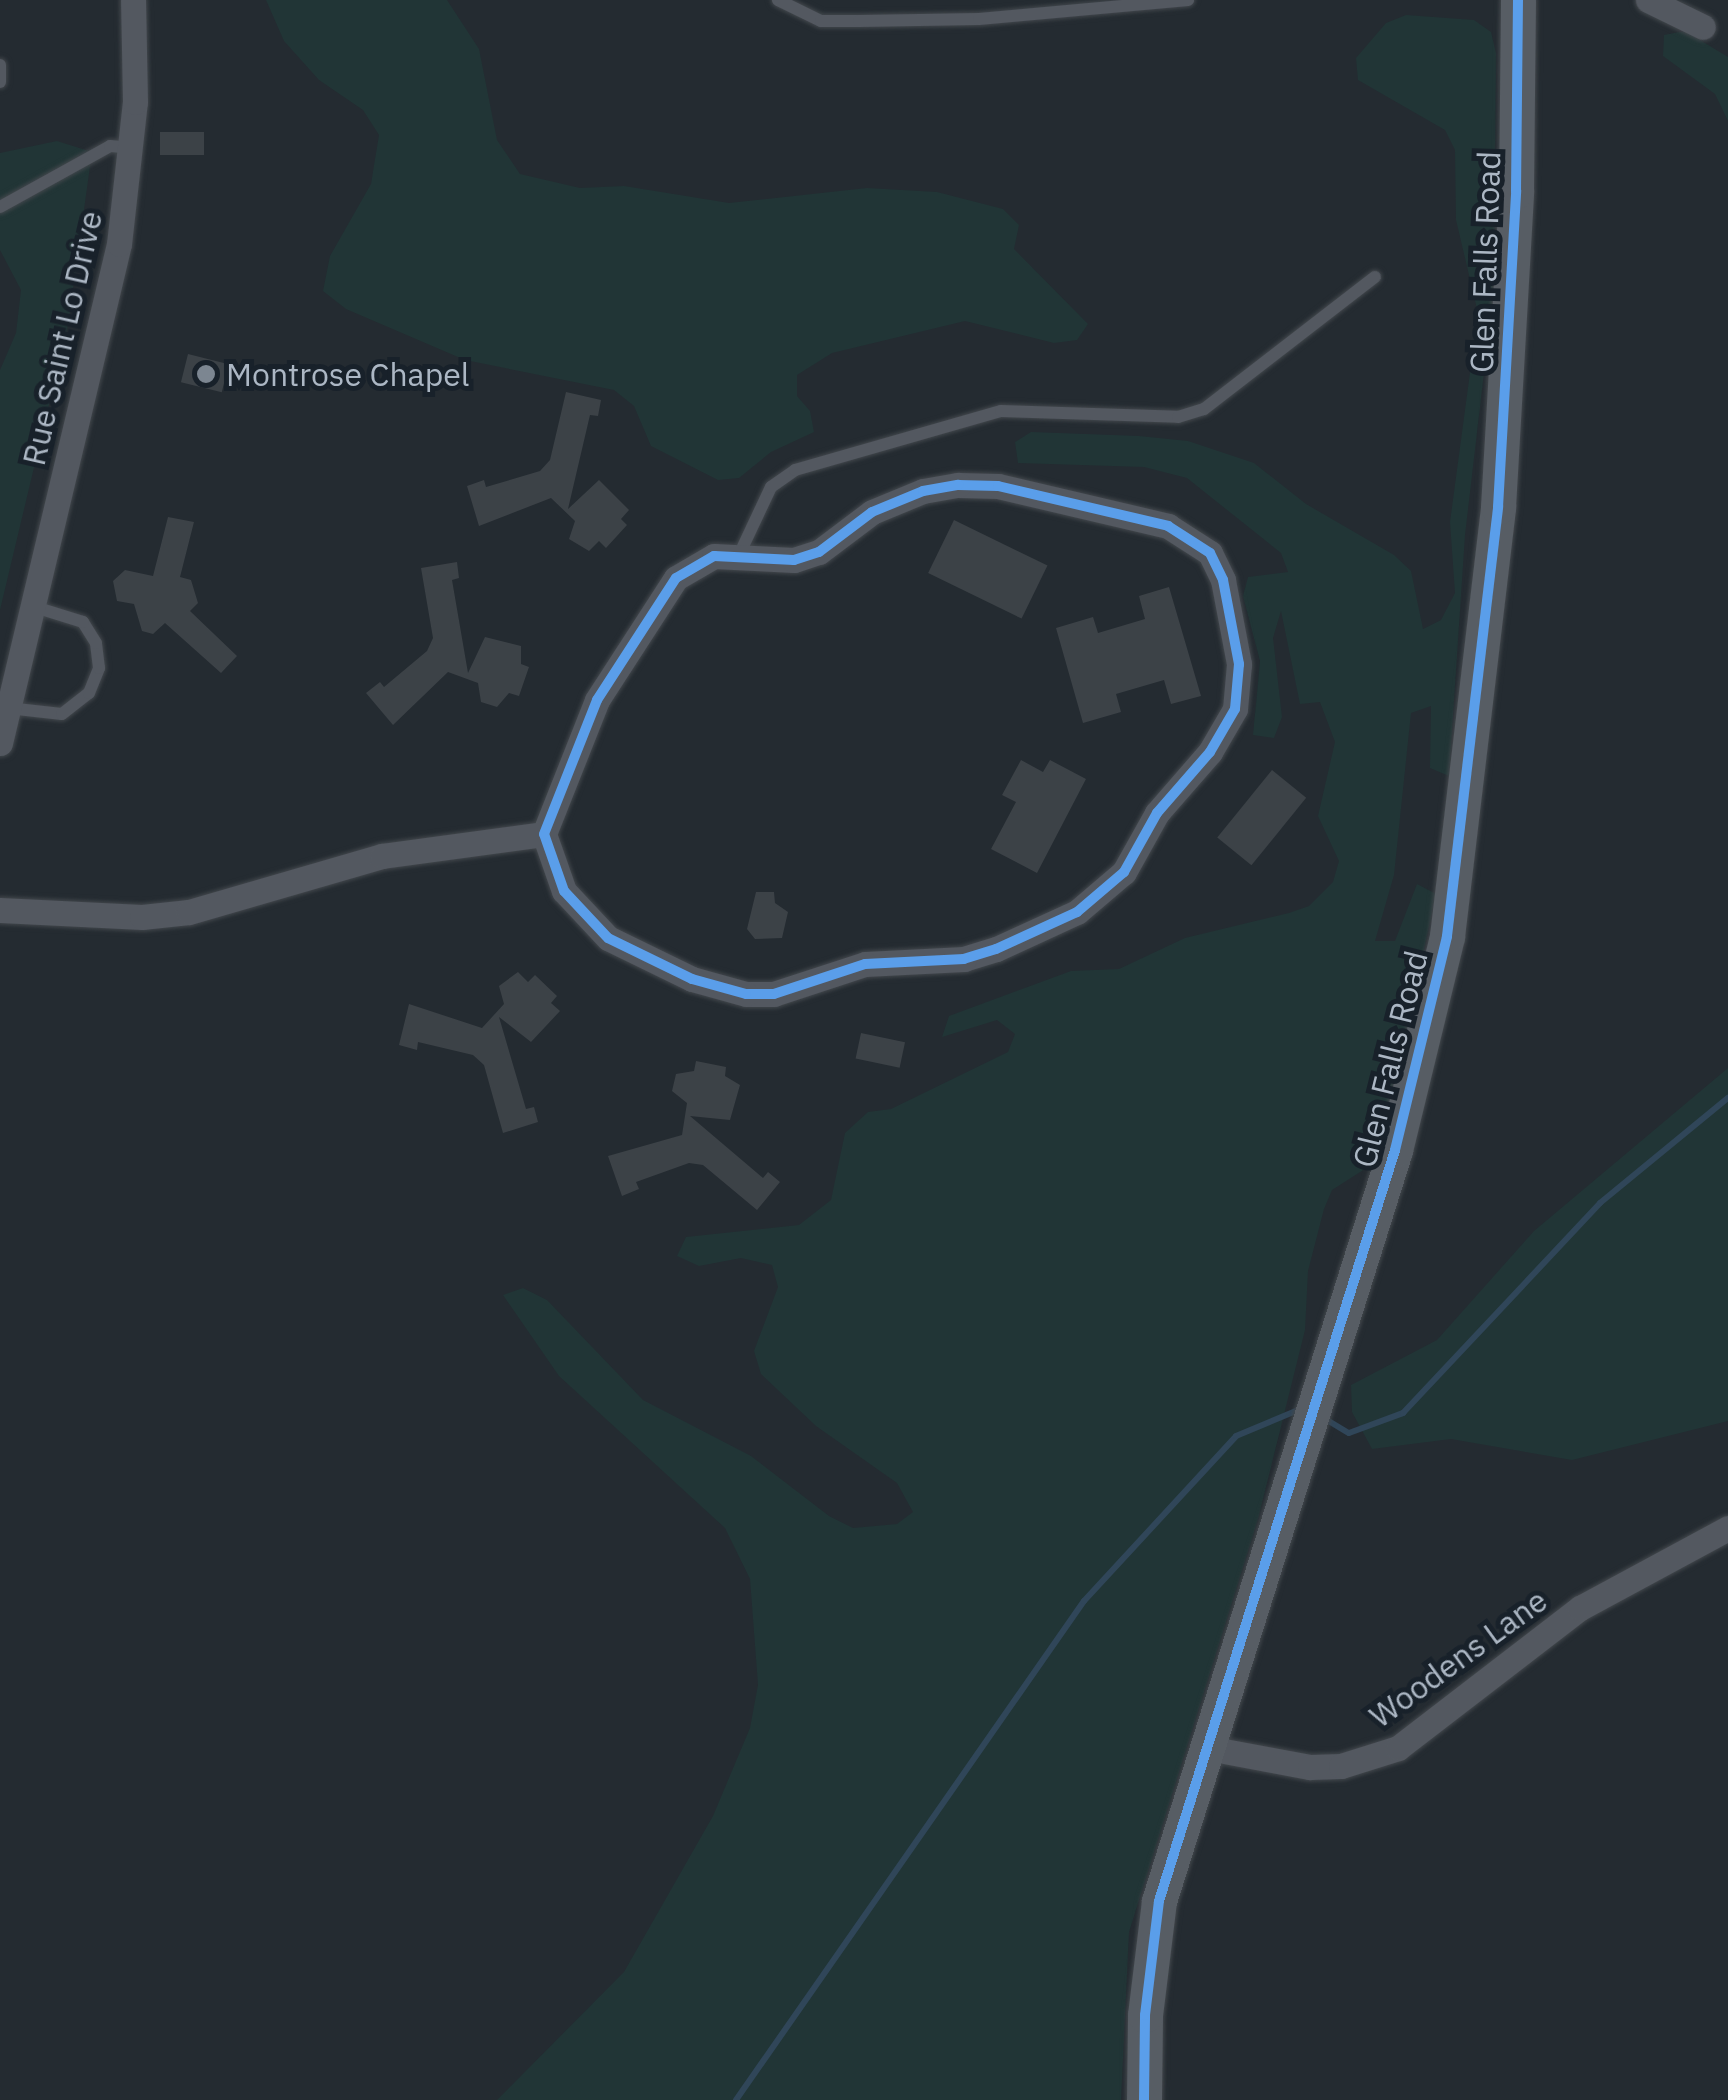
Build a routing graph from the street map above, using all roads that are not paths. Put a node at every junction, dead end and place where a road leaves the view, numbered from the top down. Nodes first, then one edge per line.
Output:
1 (133, 0) edge
2 (778, 0) edge
3 (1188, 0) edge
4 (1518, 0) edge
5 (1648, 0) edge
6 (1702, 27) dead end
7 (0, 65) edge
8 (0, 82) edge
9 (131, 148) junction
10 (0, 207) edge
11 (1375, 277) dead end
12 (739, 555) junction
13 (30, 605) junction
14 (8, 708) junction
15 (0, 743) edge
16 (544, 834) junction
17 (0, 910) edge
18 (1728, 1528) edge
19 (1208, 1748) junction
20 (1144, 2100) edge

1 - 9 street, Rue Saint Lo Drive
2 - 3 lane
4 - 19 street, Glen Falls Road
5 - 6 street
7 - 8 lane
9 - 10 lane
9 - 13 street, Rue Saint Lo Drive
11 - 12 lane
12 - 16 street
12 - 16 street
13 - 14 street, Rue Saint Lo Drive
13 - 14 lane
14 - 15 street, Rue Saint Lo Drive
16 - 17 street
18 - 19 street, Woodens Lane
19 - 20 street, Glen Falls Road

